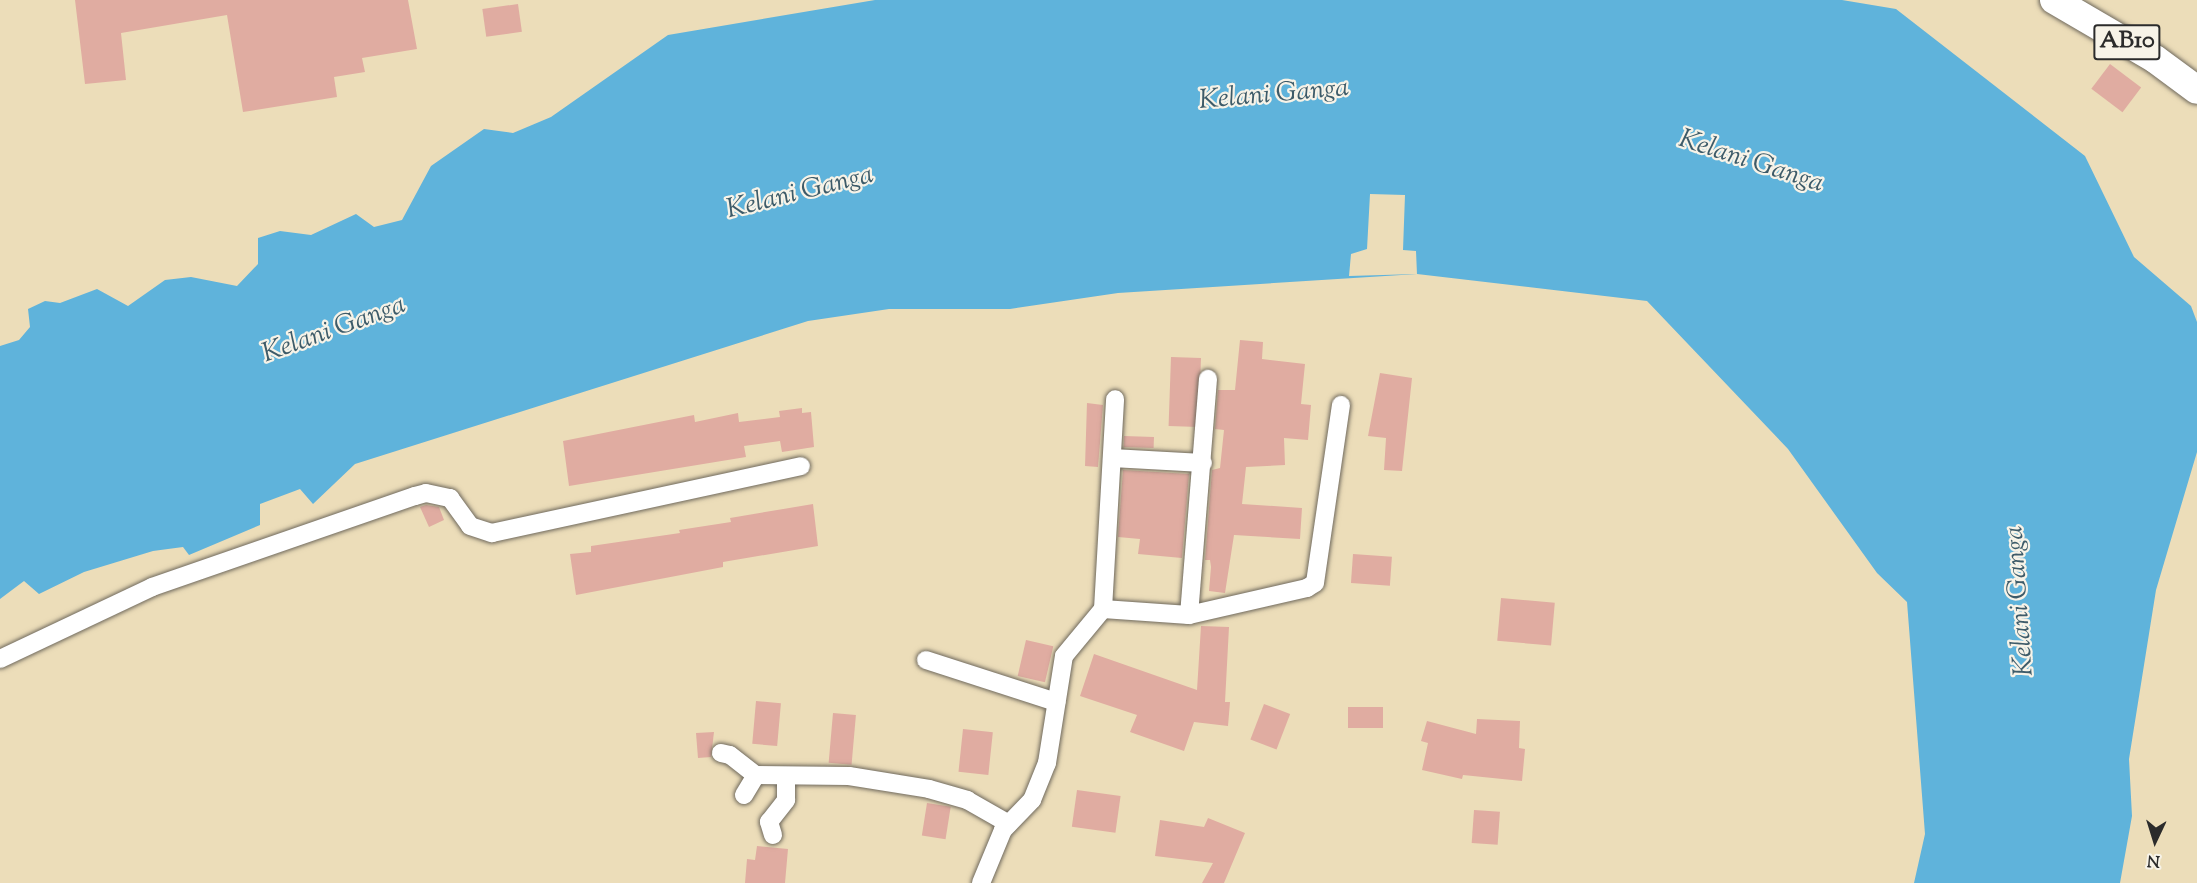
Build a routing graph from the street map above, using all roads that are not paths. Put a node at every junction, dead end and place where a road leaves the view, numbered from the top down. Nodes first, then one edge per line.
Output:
1 (2054, 0) edge
2 (2197, 90) edge
3 (1208, 379) dead end
4 (1115, 399) dead end
5 (1341, 405) dead end
6 (1112, 458) junction
7 (1203, 463) junction
8 (801, 466) dead end
9 (1103, 609) junction
10 (1189, 615) junction
11 (0, 659) edge
12 (926, 660) dead end
13 (1056, 702) junction
14 (721, 753) dead end
15 (756, 775) junction
16 (786, 777) junction
17 (744, 795) dead end
18 (1009, 824) junction
19 (773, 835) dead end
20 (981, 883) edge

1 - 2 main road, AB10
3 - 7 street
4 - 6 street
5 - 10 street
6 - 7 street
6 - 9 street
7 - 10 street
8 - 11 street
9 - 10 street
9 - 13 street
12 - 13 street
13 - 18 street
14 - 15 street
15 - 16 street
15 - 17 street
16 - 18 street
16 - 19 street
18 - 20 street

